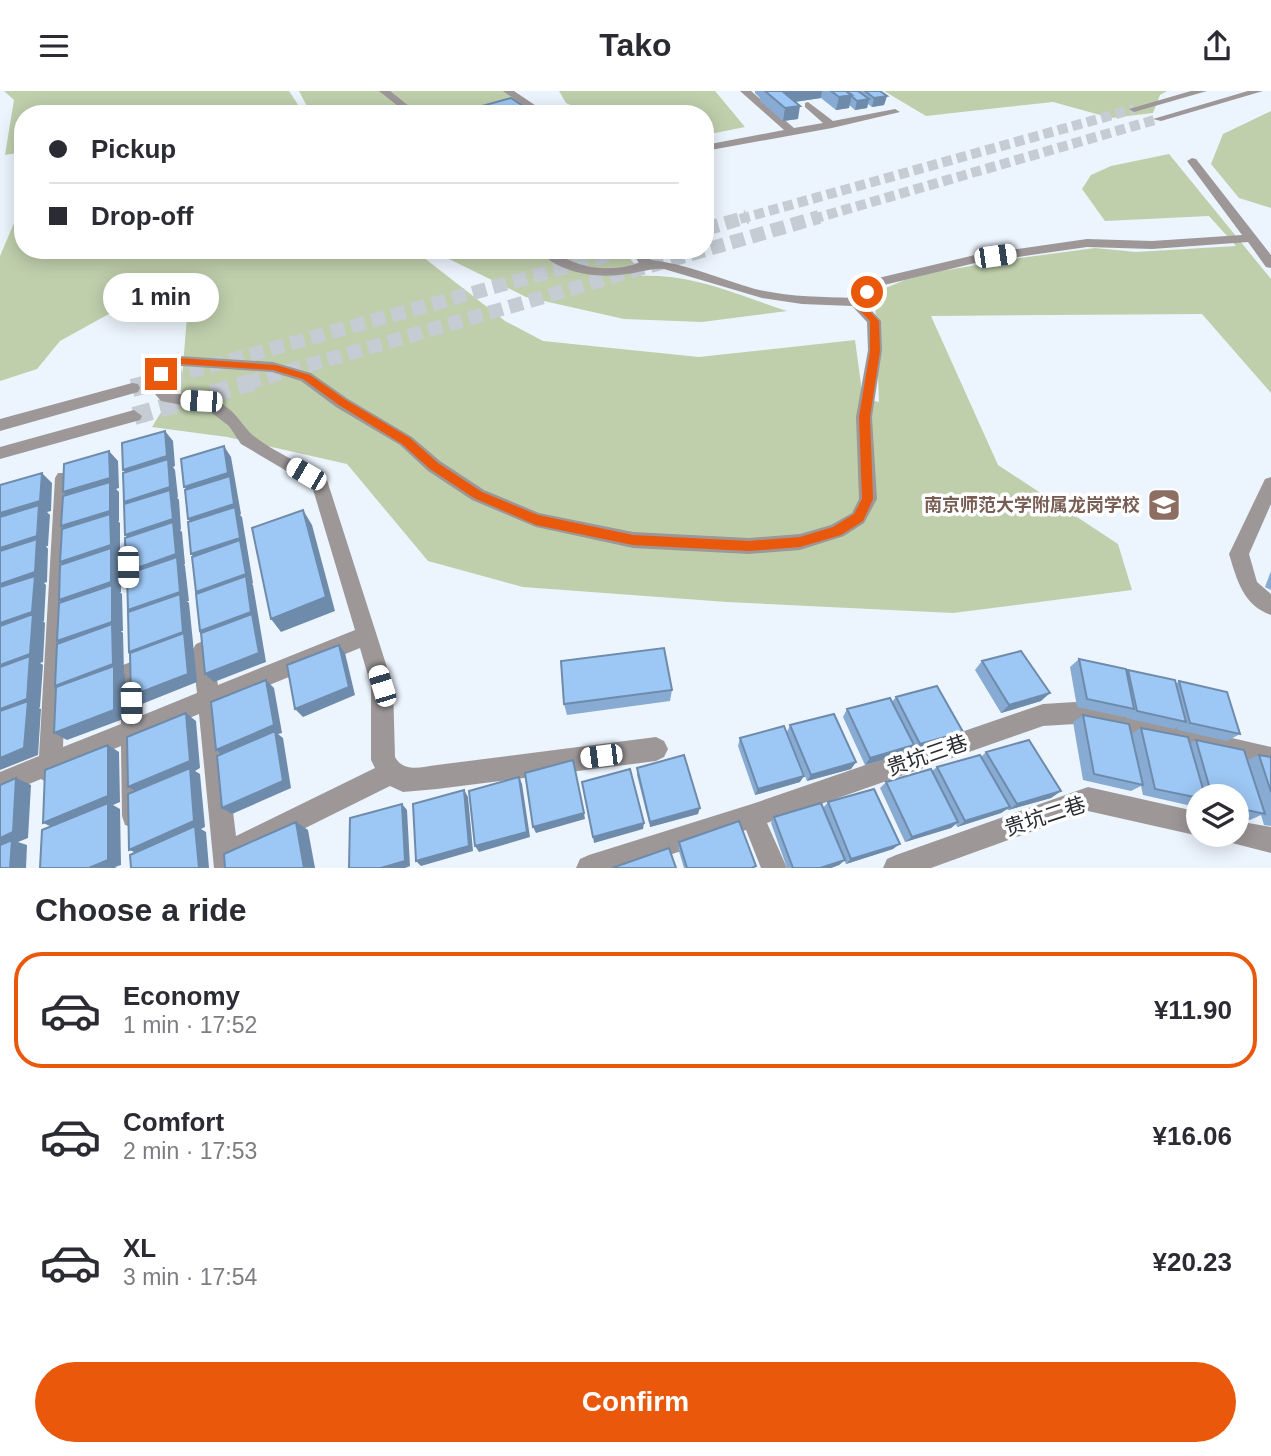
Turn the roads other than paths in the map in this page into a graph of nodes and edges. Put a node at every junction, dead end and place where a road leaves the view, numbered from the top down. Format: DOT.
graph roads {
  1 [pos="384,91"];
  2 [pos="508,91"];
  3 [pos="746,91"];
  4 [pos="1202,91"];
  5 [pos="1258,91"];
  6 [pos="402,105"];
  7 [pos="529,105"];
  8 [pos="808,105"];
  9 [pos="1134,109"];
  10 [pos="895,112"];
  11 [pos="1158,119"];
  12 [pos="832,125"];
  13 [pos="792,132"];
  14 [pos="714,146"];
  15 [pos="1192,161"];
  16 [pos="1250,238"];
  17 [pos="558,259"];
  18 [pos="645,259"];
  19 [pos="654,259"];
  20 [pos="1271,264"];
  21 [pos="856,302"];
  22 [pos="132,389"];
  23 [pos="134,416"];
  24 [pos="0,425"];
  25 [pos="0,453"];
  26 [pos="64,478"];
  27 [pos="1271,484"];
  28 [pos="1271,606"];
  29 [pos="201,631"];
  30 [pos="367,635"];
  31 [pos="130,649"];
  32 [pos="208,699"];
  33 [pos="132,730"];
  34 [pos="656,749"];
  35 [pos="1271,759"];
  36 [pos="51,763"];
  37 [pos="391,773"];
  38 [pos="0,784"];
  39 [pos="49,789"];
  40 [pos="752,816"];
  41 [pos="1186,821"];
  42 [pos="1249,835"];
  43 [pos="1271,840"];
  44 [pos="134,841"];
  45 [pos="227,861"];
  46 [pos="589,868"];
  47 [pos="774,868"];
  48 [pos="895,868"];
  1 -- 6 [label="street"];
  2 -- 7 [label="street"];
  3 -- 13 [label="street"];
  4 -- 9 [label="street"];
  5 -- 11 [label="street"];
  8 -- 12 [label="street"];
  10 -- 12 [label="street"];
  12 -- 13 [label="street"];
  13 -- 14 [label="street"];
  15 -- 16 [label="street"];
  16 -- 20 [label="street"];
  16 -- 21 [label="street"];
  17 -- 18 [label="street"];
  19 -- 21 [label="street"];
  21 -- 30 [label="street"];
  22 -- 24 [label="street"];
  23 -- 25 [label="street"];
  26 -- 36 [label="street"];
  27 -- 28 [label="street"];
  29 -- 32 [label="street"];
  30 -- 32 [label="street"];
  30 -- 37 [label="street"];
  31 -- 33 [label="street"];
  32 -- 33 [label="street"];
  32 -- 45 [label="street"];
  33 -- 36 [label="street"];
  33 -- 44 [label="street"];
  34 -- 37 [label="street"];
  35 -- 40 [label="street, 贵坑三巷"];
  36 -- 38 [label="street"];
  36 -- 39 [label="street"];
  37 -- 45 [label="street"];
  40 -- 46 [label="street, 贵坑三巷"];
  40 -- 47 [label="street"];
  41 -- 48 [label="street, 贵坑二巷"];
  42 -- 43 [label="street"];
}
